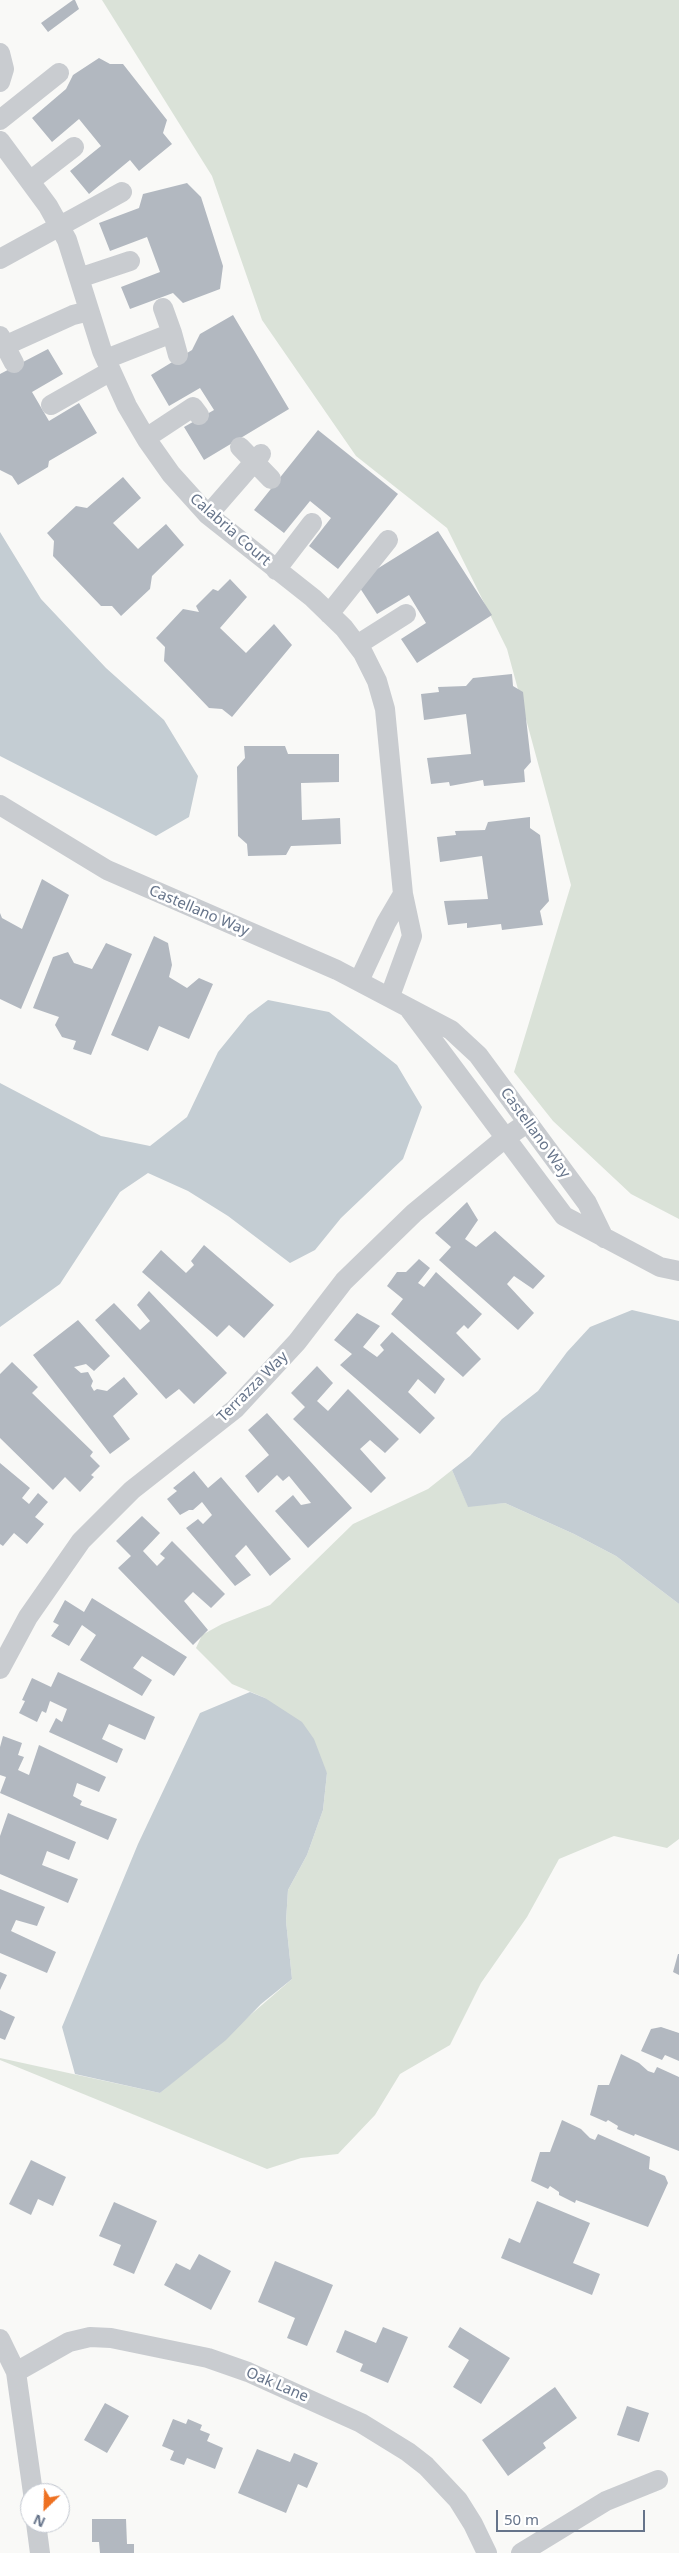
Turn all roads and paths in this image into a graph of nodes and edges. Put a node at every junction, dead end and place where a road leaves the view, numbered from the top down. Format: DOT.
graph roads {
  1 [pos="0,53"];
  2 [pos="59,74"];
  3 [pos="0,82"];
  4 [pos="0,120"];
  5 [pos="0,142"];
  6 [pos="73,146"];
  7 [pos="6,166"];
  8 [pos="30,181"];
  9 [pos="122,193"];
  10 [pos="60,227"];
  11 [pos="0,260"];
  12 [pos="130,262"];
  13 [pos="78,278"];
  14 [pos="163,308"];
  15 [pos="89,311"];
  16 [pos="172,333"];
  17 [pos="5,348"];
  18 [pos="178,356"];
  19 [pos="109,365"];
  20 [pos="58,399"];
  21 [pos="193,407"];
  22 [pos="146,438"];
  23 [pos="240,447"];
  24 [pos="258,458"];
  25 [pos="271,479"];
  26 [pos="208,515"];
  27 [pos="309,525"];
  28 [pos="388,540"];
  29 [pos="276,570"];
  30 [pos="330,614"];
  31 [pos="402,618"];
  32 [pos="357,645"];
  33 [pos="0,805"];
  34 [pos="403,894"];
  35 [pos="359,981"];
  36 [pos="398,1000"];
  37 [pos="527,1122"];
  38 [pos="505,1138"];
  39 [pos="604,1238"];
  40 [pos="679,1271"];
  41 [pos="0,1669"];
  42 [pos="0,2339"];
  43 [pos="16,2372"];
  44 [pos="658,2480"];
  45 [pos="32,2483"];
  46 [pos="37,2533"];
  47 [pos="40,2553"];
  48 [pos="487,2553"];
  49 [pos="521,2553"];
  1 -- 3 [label="street"];
  2 -- 4 [label="street"];
  5 -- 7 [label="street, Calabria Court"];
  6 -- 8 [label="street"];
  7 -- 8 [label="street, Calabria Court"];
  8 -- 10 [label="street, Calabria Court"];
  9 -- 10 [label="street"];
  10 -- 11 [label="street"];
  10 -- 13 [label="street, Calabria Court"];
  12 -- 13 [label="street"];
  13 -- 15 [label="street, Calabria Court"];
  14 -- 16 [label="street"];
  15 -- 17 [label="street"];
  15 -- 19 [label="street, Calabria Court"];
  16 -- 18 [label="street"];
  16 -- 19 [label="street"];
  19 -- 20 [label="street"];
  19 -- 22 [label="street, Calabria Court"];
  21 -- 22 [label="street"];
  22 -- 26 [label="street, Calabria Court"];
  23 -- 24 [label="street"];
  24 -- 25 [label="street"];
  24 -- 26 [label="street"];
  26 -- 29 [label="street, Calabria Court"];
  27 -- 29 [label="street"];
  28 -- 30 [label="street"];
  29 -- 30 [label="street, Calabria Court"];
  30 -- 32 [label="street, Calabria Court"];
  31 -- 32 [label="street"];
  32 -- 34 [label="street, Calabria Court"];
  33 -- 35 [label="street, Castellano Way"];
  34 -- 35 [label="street"];
  34 -- 36 [label="street, Calabria Court"];
  35 -- 36 [label="street, Castellano Way"];
  36 -- 37 [label="street, Castellano Way"];
  36 -- 38 [label="street, Castellano Way"];
  37 -- 38 [label="street, Terrazza Way"];
  37 -- 39 [label="street, Castellano Way"];
  38 -- 39 [label="street, Castellano Way"];
  38 -- 41 [label="street, Terrazza Way"];
  39 -- 40 [label="street, Castellano Way"];
  42 -- 43 [label="street"];
  43 -- 45 [label="street"];
  43 -- 48 [label="street, Oak Lane"];
  44 -- 49 [label="street"];
  46 -- 47 [label="street"];
}
